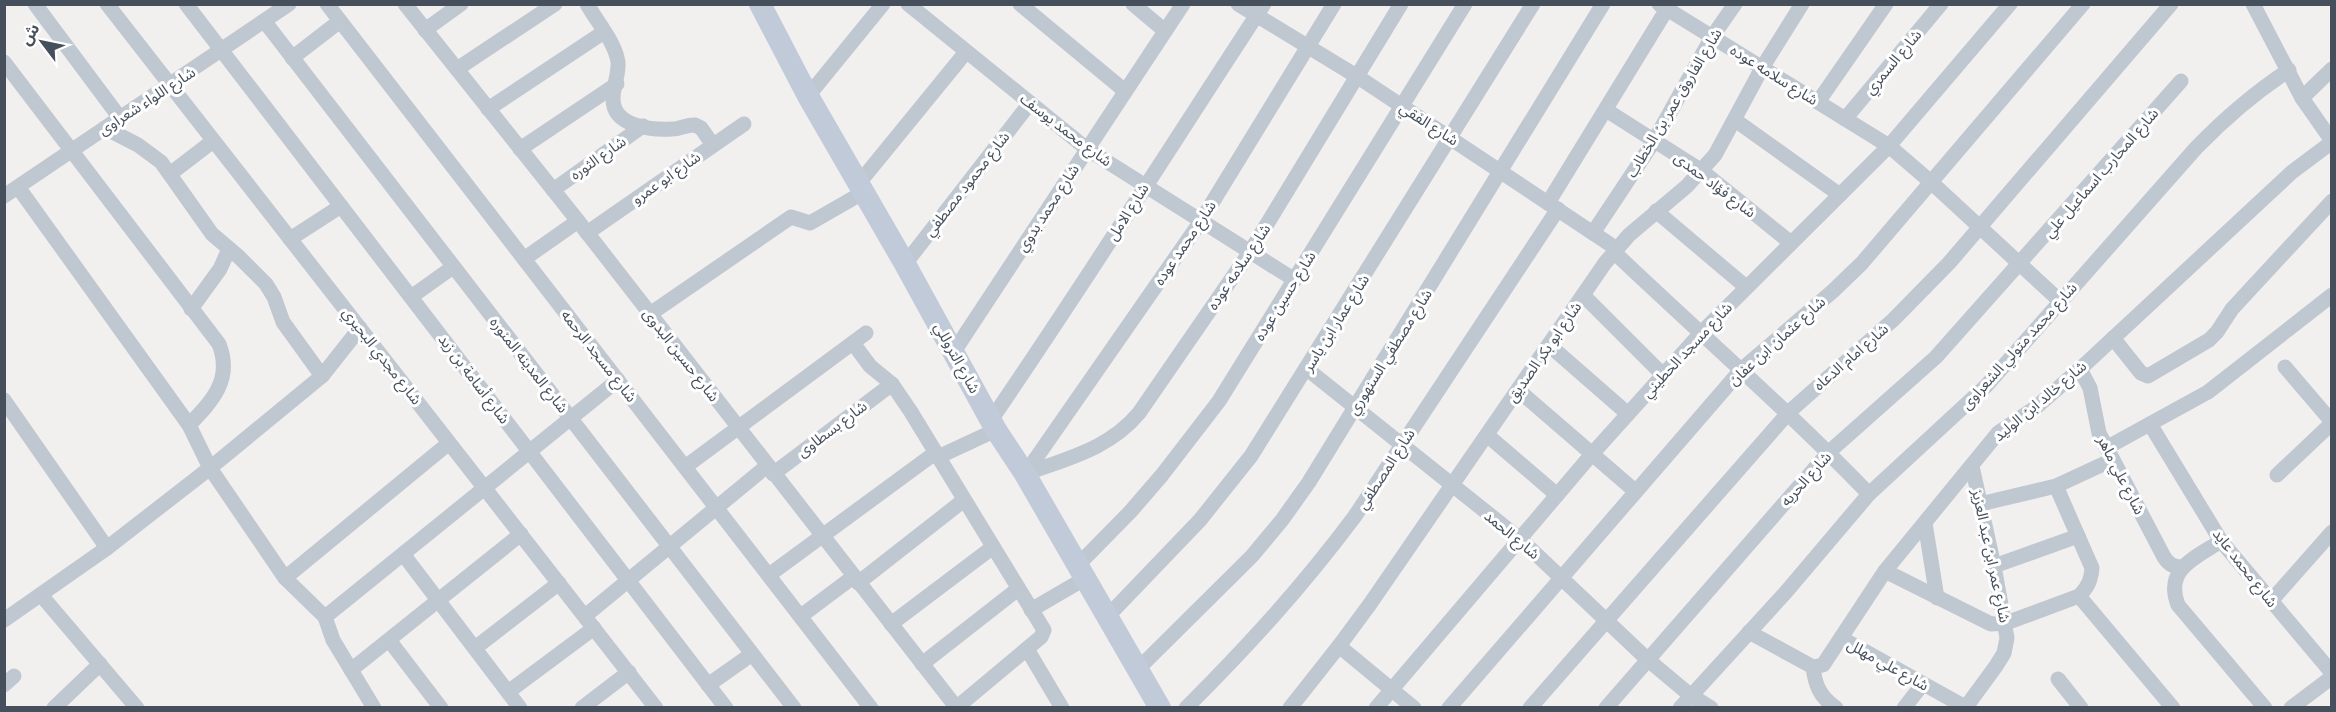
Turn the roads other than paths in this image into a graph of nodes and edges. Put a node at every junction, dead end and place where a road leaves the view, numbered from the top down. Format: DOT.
graph roads {
  1 [pos="35,4"];
  2 [pos="107,4"];
  3 [pos="186,4"];
  4 [pos="289,4"];
  5 [pos="327,4"];
  6 [pos="405,4"];
  7 [pos="461,4"];
  8 [pos="555,4"];
  9 [pos="587,4"];
  10 [pos="760,4"];
  11 [pos="883,4"];
  12 [pos="908,4"];
  13 [pos="1020,4"];
  14 [pos="1133,4"];
  15 [pos="1183,4"];
  16 [pos="1238,4"];
  17 [pos="1334,4"];
  18 [pos="1401,4"];
  19 [pos="1465,4"];
  20 [pos="1533,4"];
  21 [pos="1603,4"];
  22 [pos="1735,4"];
  23 [pos="1802,4"];
  24 [pos="1886,4"];
  25 [pos="1941,4"];
  26 [pos="2010,4"];
  27 [pos="2083,4"];
  28 [pos="2171,4"];
  29 [pos="2253,4"];
  30 [pos="1666,6"];
  31 [pos="1261,10"];
  32 [pos="340,21"];
  33 [pos="265,22"];
  34 [pos="425,30"];
  35 [pos="1165,31"];
  36 [pos="604,32"];
  37 [pos="1712,37"];
  38 [pos="1308,48"];
  39 [pos="222,50"];
  40 [pos="966,52"];
  41 [pos="292,58"];
  42 [pos="4,62"];
  43 [pos="1762,68"];
  44 [pos="457,69"];
  45 [pos="2289,70"];
  46 [pos="2329,76"];
  47 [pos="1358,77"];
  48 [pos="2181,81"];
  49 [pos="617,84"];
  50 [pos="170,85"];
  51 [pos="1125,91"];
  52 [pos="808,96"];
  53 [pos="2302,98"];
  54 [pos="1818,102"];
  55 [pos="1030,104"];
  56 [pos="1402,106"];
  57 [pos="488,109"];
  58 [pos="1606,110"];
  59 [pos="120,118"];
  60 [pos="1845,119"];
  61 [pos="1735,120"];
  62 [pos="744,123"];
  63 [pos="643,126"];
  64 [pos="105,128"];
  65 [pos="1450,138"];
  66 [pos="213,141"];
  67 [pos="1654,141"];
  68 [pos="2331,142"];
  69 [pos="713,145"];
  70 [pos="1889,146"];
  71 [pos="520,149"];
  72 [pos="1087,149"];
  73 [pos="70,151"];
  74 [pos="1702,171"];
  75 [pos="1501,172"];
  76 [pos="170,174"];
  77 [pos="1932,183"];
  78 [pos="1145,186"];
  79 [pos="18,187"];
  80 [pos="861,187"];
  81 [pos="553,190"];
  82 [pos="1839,195"];
  83 [pos="4,196"];
  84 [pos="2331,201"];
  85 [pos="341,206"];
  86 [pos="1553,206"];
  87 [pos="1656,212"];
  88 [pos="1202,221"];
  89 [pos="582,227"];
  90 [pos="1980,227"];
  91 [pos="1593,233"];
  92 [pos="290,239"];
  93 [pos="1791,243"];
  94 [pos="230,249"];
  95 [pos="1615,250"];
  96 [pos="1250,252"];
  97 [pos="524,259"];
  98 [pos="905,264"];
  99 [pos="2020,264"];
  100 [pos="453,267"];
  101 [pos="1295,280"];
  102 [pos="1746,286"];
  103 [pos="1583,295"];
  104 [pos="2331,295"];
  105 [pos="411,297"];
  106 [pos="2060,301"];
  107 [pos="191,309"];
  108 [pos="650,314"];
  109 [pos="360,328"];
  110 [pos="866,333"];
  111 [pos="1700,334"];
  112 [pos="2113,338"];
  113 [pos="853,343"];
  114 [pos="1549,345"];
  115 [pos="953,353"];
  116 [pos="2285,367"];
  117 [pos="1307,369"];
  118 [pos="2080,369"];
  119 [pos="1741,370"];
  120 [pos="1663,375"];
  121 [pos="322,376"];
  122 [pos="618,380"];
  123 [pos="892,384"];
  124 [pos="1518,390"];
  125 [pos="1355,408"];
  126 [pos="7,411"];
  127 [pos="1789,412"];
  128 [pos="1628,414"];
  129 [pos="571,419"];
  130 [pos="2331,423"];
  131 [pos="2150,424"];
  132 [pos="189,425"];
  133 [pos="993,425"];
  134 [pos="738,428"];
  135 [pos="1487,435"];
  136 [pos="449,442"];
  137 [pos="1402,445"];
  138 [pos="530,452"];
  139 [pos="1829,452"];
  140 [pos="1592,454"];
  141 [pos="2109,454"];
  142 [pos="937,455"];
  143 [pos="1972,466"];
  144 [pos="685,467"];
  145 [pos="210,468"];
  146 [pos="770,470"];
  147 [pos="1025,474"];
  148 [pos="2277,476"];
  149 [pos="1451,486"];
  150 [pos="2056,486"];
  151 [pos="485,488"];
  152 [pos="1635,491"];
  153 [pos="1869,494"];
  154 [pos="1557,495"];
  155 [pos="964,500"];
  156 [pos="1980,504"];
  157 [pos="716,508"];
  158 [pos="1925,523"];
  159 [pos="2331,532"];
  160 [pos="521,534"];
  161 [pos="822,536"];
  162 [pos="2078,536"];
  163 [pos="1520,539"];
  164 [pos="2221,541"];
  165 [pos="669,546"];
  166 [pos="993,547"];
  167 [pos="107,548"];
  168 [pos="403,554"];
  169 [pos="1994,566"];
  170 [pos="2182,567"];
  171 [pos="1885,571"];
  172 [pos="1081,572"];
  173 [pos="769,575"];
  174 [pos="285,578"];
  175 [pos="1561,578"];
  176 [pos="628,580"];
  177 [pos="856,580"];
  178 [pos="559,583"];
  179 [pos="1018,589"];
  180 [pos="41,595"];
  181 [pos="2079,596"];
  182 [pos="1937,598"];
  183 [pos="438,600"];
  184 [pos="2271,601"];
  185 [pos="1031,610"];
  186 [pos="801,616"];
  187 [pos="325,617"];
  188 [pos="1107,617"];
  189 [pos="4,620"];
  190 [pos="1606,621"];
  191 [pos="589,622"];
  192 [pos="2006,623"];
  193 [pos="891,624"];
  194 [pos="1749,632"];
  195 [pos="1840,639"];
  196 [pos="389,640"];
  197 [pos="1339,646"];
  198 [pos="475,648"];
  199 [pos="1027,649"];
  200 [pos="752,654"];
  201 [pos="1647,659"];
  202 [pos="100,664"];
  203 [pos="922,664"];
  204 [pos="1813,667"];
  205 [pos="2329,667"];
  206 [pos="1137,669"];
  207 [pos="351,670"];
  208 [pos="628,672"];
  209 [pos="2058,679"];
  210 [pos="1922,684"];
  211 [pos="708,685"];
  212 [pos="1392,689"];
  213 [pos="508,692"];
  214 [pos="1690,695"];
  215 [pos="132,706"];
  216 [pos="956,707"];
  217 [pos="1966,707"];
  218 [pos="54,708"];
  219 [pos="374,708"];
  220 [pos="441,708"];
  221 [pos="520,708"];
  222 [pos="582,708"];
  223 [pos="656,708"];
  224 [pos="726,708"];
  225 [pos="794,708"];
  226 [pos="871,708"];
  227 [pos="1062,708"];
  228 [pos="1160,708"];
  229 [pos="1186,708"];
  230 [pos="1290,708"];
  231 [pos="1376,708"];
  232 [pos="1414,708"];
  233 [pos="1449,708"];
  234 [pos="1530,708"];
  235 [pos="1606,708"];
  236 [pos="1680,708"];
  237 [pos="1711,708"];
  238 [pos="1836,708"];
  239 [pos="1904,708"];
  240 [pos="2081,708"];
  241 [pos="2173,708"];
  242 [pos="2265,708"];
  243 [pos="2291,708"];
  1 -- 59 [label="street"];
  2 -- 50 [label="street, شارع مجدي البحيري"];
  3 -- 39 [label="street, شارع أسامة بن زيد"];
  4 -- 33 [label="street, شارع اللواء شعراوى"];
  5 -- 32 [label="street, شارع مسجد الرحمه"];
  6 -- 34 [label="street, شارع حسين البدوى"];
  7 -- 34 [label="street"];
  8 -- 44 [label="street"];
  9 -- 36 [label="street"];
  10 -- 52 [label="street, شارع التروللي"];
  11 -- 52 [label="street"];
  12 -- 40 [label="street, شارع محمد يوسف"];
  13 -- 51 [label="street"];
  14 -- 35 [label="street"];
  15 -- 35 [label="street, شارع محمد بدوي"];
  16 -- 31 [label="street, شارع الفقي"];
  17 -- 38 [label="street, شارع محمد عوده"];
  18 -- 47 [label="street, شارع سلامه عوده"];
  19 -- 56 [label="street, شارع حسين عوده"];
  20 -- 65 [label="street, شارع عمار ابن ياسر"];
  21 -- 75 [label="street, شارع مصطفي السنهوري"];
  22 -- 37 [label="street, شارع الفاروق عمر بن الخطاب"];
  23 -- 43 [label="street, شارع ابو بكر الصديق"];
  24 -- 54 [label="street"];
  25 -- 60 [label="street, شارع السمري"];
  26 -- 70 [label="street, شارع مسجد الحطيني"];
  27 -- 77 [label="street, شارع عثمان ابن عفان"];
  28 -- 90 [label="street, شارع امام الدعاه"];
  29 -- 45 [label="street"];
  30 -- 37 [label="street, شارع سلامه عوده"];
  30 -- 58 [label="street, شارع المصطفي"];
  31 -- 38 [label="street, شارع الفقي"];
  31 -- 78 [label="street, شارع الامل"];
  32 -- 41 [label="street"];
  32 -- 97 [label="street, شارع مسجد الرحمه"];
  33 -- 39 [label="street, شارع اللواء شعراوى"];
  33 -- 41 [label="street, شارع المدينه المنوره"];
  34 -- 44 [label="street, شارع حسين البدوى"];
  35 -- 51 [label="street, شارع محمد بدوي"];
  36 -- 49 [label="street"];
  36 -- 57 [label="street"];
  37 -- 43 [label="street, شارع سلامه عوده"];
  37 -- 67 [label="street, شارع الفاروق عمر بن الخطاب"];
  38 -- 47 [label="street, شارع الفقي"];
  38 -- 88 [label="street, شارع محمد عوده"];
  39 -- 50 [label="street, شارع اللواء شعراوى"];
  39 -- 85 [label="street, شارع أسامة بن زيد"];
  40 -- 55 [label="street, شارع محمد يوسف"];
  40 -- 80 [label="street"];
  41 -- 100 [label="street, شارع المدينه المنوره"];
  42 -- 73 [label="street"];
  43 -- 54 [label="street, شارع سلامه عوده"];
  43 -- 61 [label="street, شارع ابو بكر الصديق"];
  44 -- 57 [label="street, شارع حسين البدوى"];
  45 -- 53 [label="street"];
  45 -- 106 [label="street, شارع محمد متولي الشعراوى"];
  46 -- 53 [label="street"];
  47 -- 56 [label="street, شارع الفقي"];
  47 -- 96 [label="street, شارع سلامه عوده"];
  48 -- 99 [label="street, شارع المحارب اسماعيل علي"];
  49 -- 63 [label="street"];
  49 -- 71 [label="street"];
  50 -- 59 [label="street, شارع اللواء شعراوى"];
  50 -- 66 [label="street, شارع مجدي البحيري"];
  51 -- 72 [label="street, شارع محمد بدوي"];
  52 -- 80 [label="street, شارع التروللي"];
  53 -- 68 [label="street"];
  54 -- 60 [label="street, شارع سلامه عوده"];
  55 -- 72 [label="street, شارع محمد يوسف"];
  55 -- 98 [label="street, شارع محمود مصطفي"];
  56 -- 65 [label="street, شارع الفقي"];
  56 -- 101 [label="street, شارع حسين عوده"];
  57 -- 71 [label="street, شارع حسين البدوى"];
  58 -- 67 [label="street, شارع فؤاد حمدى"];
  58 -- 86 [label="street, شارع المصطفي"];
  59 -- 64 [label="street, شارع اللواء شعراوى"];
  60 -- 70 [label="street, شارع سلامه عوده"];
  61 -- 74 [label="street, شارع ابو بكر الصديق"];
  61 -- 82 [label="street"];
  62 -- 69 [label="street, شارع ابو عمرو"];
  63 -- 69 [label="street"];
  63 -- 81 [label="street, شارع الثوره"];
  64 -- 73 [label="street, شارع اللواء شعراوى"];
  64 -- 76 [label="street"];
  65 -- 75 [label="street, شارع الفقي"];
  65 -- 117 [label="street, شارع عمار ابن ياسر"];
  66 -- 76 [label="street"];
  66 -- 92 [label="street, شارع مجدي البحيري"];
  67 -- 74 [label="street, شارع فؤاد حمدى"];
  67 -- 91 [label="street, شارع الفاروق عمر بن الخطاب"];
  68 -- 112 [label="street, شارع خالد ابن الوليد"];
  69 -- 89 [label="street, شارع ابو عمرو"];
  70 -- 77 [label="street, شارع سلامه عوده"];
  70 -- 82 [label="street, شارع مسجد الحطيني"];
  71 -- 81 [label="street, شارع حسين البدوى"];
  72 -- 78 [label="street, شارع محمد يوسف"];
  72 -- 115 [label="street, شارع محمد بدوي"];
  73 -- 79 [label="street, شارع اللواء شعراوى"];
  73 -- 107 [label="street"];
  74 -- 87 [label="street, شارع ابو بكر الصديق"];
  74 -- 93 [label="street, شارع فؤاد حمدى"];
  75 -- 86 [label="street, شارع الفقي"];
  75 -- 125 [label="street, شارع مصطفي السنهوري"];
  76 -- 94 [label="street"];
  77 -- 90 [label="street, شارع سلامه عوده"];
  77 -- 119 [label="street, شارع عثمان ابن عفان"];
  78 -- 88 [label="street, شارع محمد يوسف"];
  78 -- 133 [label="street, شارع الامل"];
  79 -- 83 [label="street, شارع اللواء شعراوى"];
  79 -- 132 [label="street"];
  80 -- 98 [label="street, شارع التروللي"];
  80 -- 108 [label="street"];
  81 -- 89 [label="street, شارع حسين البدوى"];
  82 -- 93 [label="street, شارع مسجد الحطيني"];
  84 -- 112 [label="street"];
  85 -- 92 [label="street"];
  85 -- 105 [label="street, شارع أسامة بن زيد"];
  86 -- 91 [label="street, شارع الفقي"];
  86 -- 137 [label="street, شارع المصطفي"];
  87 -- 95 [label="street, شارع ابو بكر الصديق"];
  87 -- 102 [label="street"];
  88 -- 96 [label="street, شارع محمد يوسف"];
  88 -- 147 [label="street, شارع محمد عوده"];
  89 -- 97 [label="street, شارع ابو عمرو"];
  89 -- 108 [label="street, شارع حسين البدوى"];
  90 -- 99 [label="street, شارع سلامه عوده"];
  90 -- 127 [label="street, شارع امام الدعاه"];
  91 -- 95 [label="street, شارع الفقي"];
  92 -- 109 [label="street, شارع مجدي البحيري"];
  93 -- 102 [label="street, شارع مسجد الحطيني"];
  94 -- 107 [label="street"];
  94 -- 121 [label="street"];
  95 -- 103 [label="street, شارع ابو بكر الصديق"];
  95 -- 111 [label="street, شارع الفقي"];
  96 -- 101 [label="street, شارع محمد يوسف"];
  96 -- 147 [label="street, شارع سلامه عوده"];
  97 -- 122 [label="street, شارع مسجد الرحمه"];
  98 -- 115 [label="street, شارع التروللي"];
  99 -- 106 [label="street, شارع سلامه عوده"];
  99 -- 139 [label="street, شارع الحريه"];
  100 -- 105 [label="street"];
  100 -- 129 [label="street, شارع المدينه المنوره"];
  101 -- 172 [label="street, شارع حسين عوده"];
  102 -- 111 [label="street, شارع مسجد الحطيني"];
  103 -- 114 [label="street, شارع ابو بكر الصديق"];
  103 -- 120 [label="street"];
  104 -- 131 [label="street"];
  105 -- 138 [label="street, شارع أسامة بن زيد"];
  106 -- 153 [label="street, شارع محمد متولي الشعراوى"];
  107 -- 132 [label="street"];
  108 -- 134 [label="street, شارع حسين البدوى"];
  109 -- 121 [label="street"];
  109 -- 136 [label="street, شارع مجدي البحيري"];
  110 -- 113 [label="street"];
  111 -- 119 [label="street, شارع الفقي"];
  111 -- 120 [label="street, شارع مسجد الحطيني"];
  112 -- 118 [label="street, شارع خالد ابن الوليد"];
  113 -- 123 [label="street"];
  113 -- 134 [label="street"];
  114 -- 124 [label="street, شارع ابو بكر الصديق"];
  114 -- 128 [label="street"];
  115 -- 133 [label="street, شارع التروللي"];
  116 -- 130 [label="street"];
  117 -- 125 [label="street, شارع الحمد"];
  117 -- 188 [label="street, شارع عمار ابن ياسر"];
  118 -- 141 [label="street, شارع علي ماهر"];
  118 -- 143 [label="street, شارع خالد ابن الوليد"];
  119 -- 127 [label="street, شارع الفقي"];
  119 -- 152 [label="street, شارع عثمان ابن عفان"];
  120 -- 128 [label="street, شارع مسجد الحطيني"];
  121 -- 145 [label="street"];
  122 -- 129 [label="street"];
  122 -- 144 [label="street, شارع مسجد الرحمه"];
  123 -- 142 [label="street"];
  123 -- 146 [label="street, شارع بسطاوى"];
  124 -- 135 [label="street, شارع ابو بكر الصديق"];
  124 -- 140 [label="street"];
  125 -- 137 [label="street, شارع الحمد"];
  125 -- 206 [label="street, شارع مصطفي السنهوري"];
  126 -- 167 [label="street"];
  127 -- 139 [label="street, شارع الفقي"];
  127 -- 190 [label="street, شارع امام الدعاه"];
  128 -- 140 [label="street, شارع مسجد الحطيني"];
  129 -- 138 [label="street"];
  129 -- 165 [label="street, شارع المدينه المنوره"];
  130 -- 148 [label="street"];
  131 -- 141 [label="street"];
  131 -- 164 [label="street, شارع محمد عايد"];
  132 -- 145 [label="street"];
  133 -- 142 [label="street"];
  133 -- 147 [label="street, شارع التروللي"];
  134 -- 144 [label="street"];
  134 -- 146 [label="street, شارع حسين البدوى"];
  135 -- 149 [label="street, شارع ابو بكر الصديق"];
  135 -- 154 [label="street"];
  136 -- 151 [label="street, شارع مجدي البحيري"];
  136 -- 174 [label="street"];
  137 -- 149 [label="street, شارع الحمد"];
  137 -- 229 [label="street, شارع المصطفي"];
  138 -- 151 [label="street"];
  138 -- 176 [label="street, شارع أسامة بن زيد"];
  139 -- 153 [label="street, شارع الفقي"];
  139 -- 201 [label="street, شارع الحريه"];
  140 -- 152 [label="street"];
  140 -- 154 [label="street, شارع مسجد الحطيني"];
  141 -- 150 [label="street"];
  141 -- 170 [label="street, شارع علي ماهر"];
  142 -- 155 [label="street"];
  142 -- 161 [label="street"];
  143 -- 156 [label="street, شارع عمر ابن عبد العزيز"];
  143 -- 158 [label="street, شارع خالد ابن الوليد"];
  144 -- 157 [label="street, شارع مسجد الرحمه"];
  145 -- 167 [label="street"];
  145 -- 174 [label="street"];
  146 -- 157 [label="street, شارع بسطاوى"];
  146 -- 161 [label="street, شارع حسين البدوى"];
  147 -- 172 [label="street, شارع التروللي"];
  149 -- 163 [label="street, شارع الحمد"];
  149 -- 197 [label="street, شارع ابو بكر الصديق"];
  150 -- 156 [label="street"];
  150 -- 162 [label="street"];
  151 -- 160 [label="street, شارع مجدي البحيري"];
  151 -- 168 [label="street"];
  152 -- 175 [label="street, شارع عثمان ابن عفان"];
  153 -- 194 [label="street, شارع محمد متولي الشعراوى"];
  154 -- 163 [label="street, شارع مسجد الحطيني"];
  155 -- 166 [label="street"];
  155 -- 177 [label="street"];
  156 -- 169 [label="street, شارع عمر ابن عبد العزيز"];
  157 -- 165 [label="street, شارع بسطاوى"];
  157 -- 173 [label="street, شارع مسجد الرحمه"];
  158 -- 171 [label="street, شارع خالد ابن الوليد"];
  158 -- 182 [label="street"];
  159 -- 184 [label="street"];
  160 -- 178 [label="street, شارع مجدي البحيري"];
  160 -- 183 [label="street"];
  161 -- 173 [label="street"];
  161 -- 177 [label="street, شارع حسين البدوى"];
  162 -- 169 [label="street"];
  162 -- 181 [label="street"];
  163 -- 175 [label="street, شارع الحمد"];
  163 -- 212 [label="street, شارع مسجد الحطيني"];
  164 -- 170 [label="street"];
  164 -- 184 [label="street, شارع محمد عايد"];
  165 -- 176 [label="street, شارع بسطاوى"];
  165 -- 200 [label="street, شارع المدينه المنوره"];
  166 -- 179 [label="street"];
  166 -- 193 [label="street"];
  167 -- 180 [label="street"];
  168 -- 183 [label="street"];
  168 -- 187 [label="street"];
  169 -- 192 [label="street, شارع عمر ابن عبد العزيز"];
  170 -- 242 [label="street"];
  171 -- 182 [label="street"];
  171 -- 195 [label="street, شارع خالد ابن الوليد"];
  172 -- 185 [label="street, شارع حسين عوده"];
  172 -- 188 [label="street, شارع التروللي"];
  173 -- 186 [label="street, شارع مسجد الرحمه"];
  174 -- 187 [label="street"];
  175 -- 190 [label="street, شارع الحمد"];
  175 -- 233 [label="street, شارع عثمان ابن عفان"];
  176 -- 191 [label="street, شارع بسطاوى"];
  176 -- 211 [label="street, شارع أسامة بن زيد"];
  177 -- 186 [label="street"];
  177 -- 193 [label="street, شارع حسين البدوى"];
  178 -- 191 [label="street, شارع مجدي البحيري"];
  178 -- 198 [label="street"];
  179 -- 185 [label="street"];
  179 -- 203 [label="street"];
  180 -- 189 [label="street"];
  180 -- 202 [label="street"];
  181 -- 192 [label="street"];
  181 -- 241 [label="street"];
  182 -- 192 [label="street"];
  183 -- 196 [label="street"];
  183 -- 198 [label="street"];
  184 -- 205 [label="street, شارع محمد عايد"];
  185 -- 199 [label="street"];
  186 -- 226 [label="street, شارع مسجد الرحمه"];
  187 -- 207 [label="street"];
  188 -- 206 [label="street, شارع التروللي"];
  190 -- 201 [label="street, شارع الحمد"];
  190 -- 234 [label="street, شارع امام الدعاه"];
  191 -- 208 [label="street, شارع مجدي البحيري"];
  191 -- 213 [label="street, شارع بسطاوى"];
  192 -- 217 [label="street, شارع عمر ابن عبد العزيز"];
  193 -- 203 [label="street, شارع حسين البدوى"];
  194 -- 204 [label="street"];
  194 -- 214 [label="street, شارع محمد متولي الشعراوى"];
  195 -- 204 [label="street, شارع خالد ابن الوليد"];
  195 -- 210 [label="street, شارع علي مهلل"];
  196 -- 207 [label="street"];
  196 -- 220 [label="street"];
  197 -- 212 [label="street"];
  197 -- 230 [label="street, شارع ابو بكر الصديق"];
  198 -- 213 [label="street"];
  199 -- 216 [label="street"];
  199 -- 227 [label="street"];
  200 -- 211 [label="street"];
  200 -- 225 [label="street, شارع المدينه المنوره"];
  201 -- 214 [label="street, شارع الحمد"];
  201 -- 235 [label="street, شارع الحريه"];
  202 -- 215 [label="street"];
  202 -- 218 [label="street"];
  203 -- 216 [label="street, شارع حسين البدوى"];
  204 -- 238 [label="street"];
  205 -- 243 [label="street"];
  206 -- 228 [label="street, شارع التروللي"];
  207 -- 219 [label="street"];
  208 -- 222 [label="street"];
  208 -- 223 [label="street, شارع مجدي البحيري"];
  209 -- 240 [label="street"];
  210 -- 217 [label="street, شارع علي مهلل"];
  210 -- 239 [label="street"];
  211 -- 224 [label="street, شارع أسامة بن زيد"];
  212 -- 231 [label="street, شارع مسجد الحطيني"];
  212 -- 232 [label="street"];
  213 -- 221 [label="street"];
  214 -- 236 [label="street, شارع محمد متولي الشعراوى"];
  214 -- 237 [label="street, شارع الحمد"];
}
